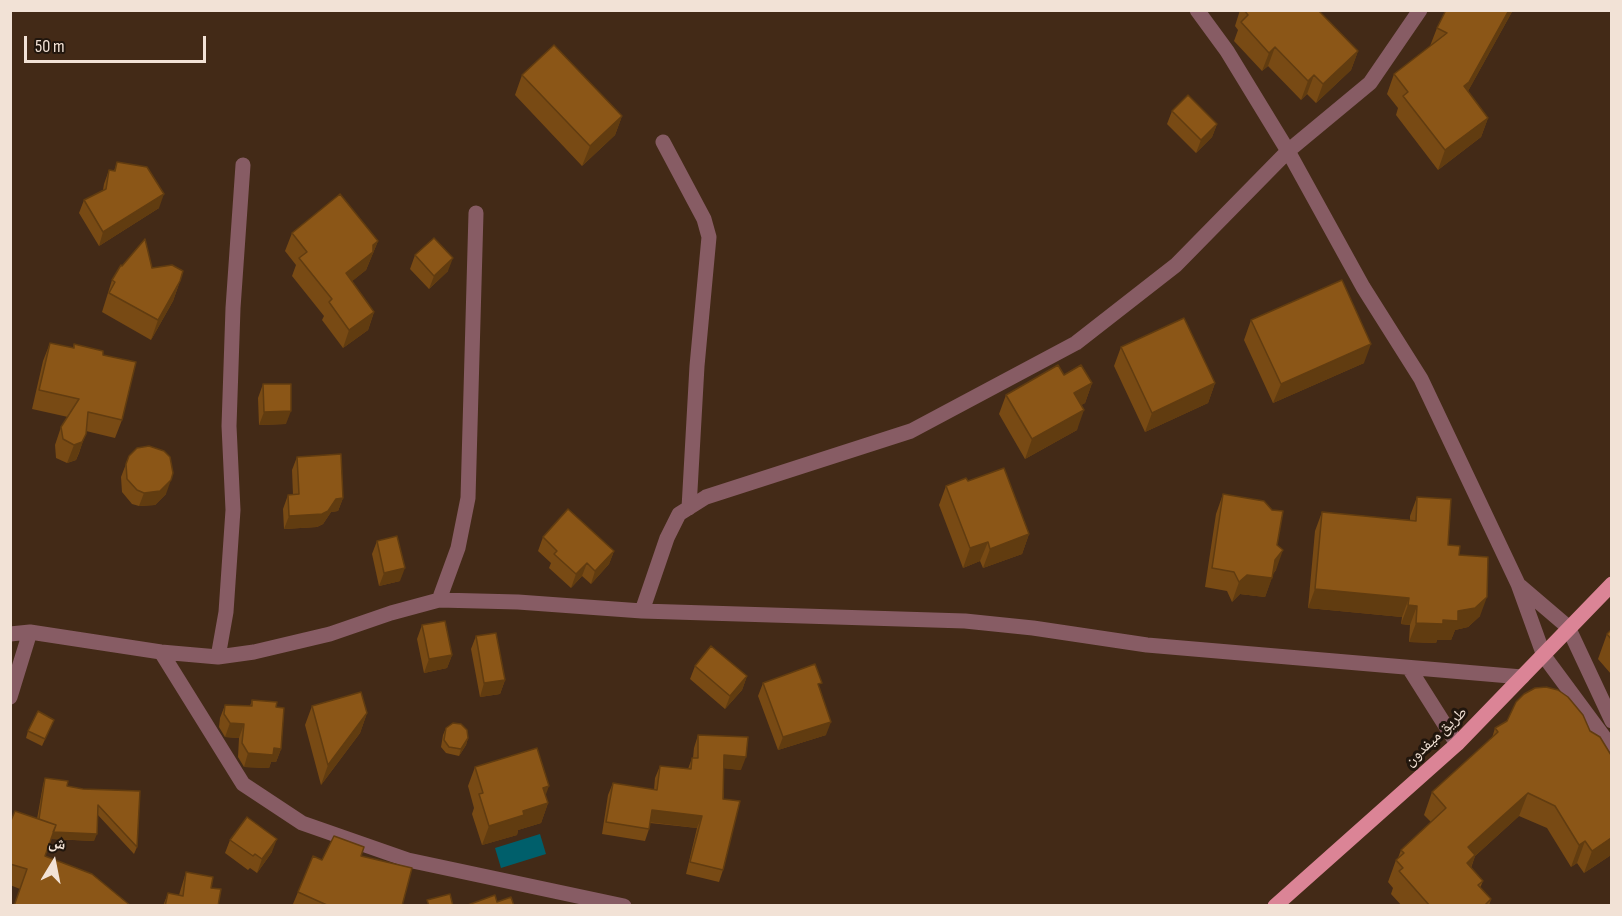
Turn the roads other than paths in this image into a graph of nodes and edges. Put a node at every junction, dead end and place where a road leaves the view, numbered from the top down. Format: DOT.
graph roads {
  1 [pos="1197,10"];
  2 [pos="1420,10"];
  3 [pos="663,142"];
  4 [pos="1288,151"];
  5 [pos="243,165"];
  6 [pos="476,213"];
  7 [pos="689,508"];
  8 [pos="1518,584"];
  9 [pos="1611,584"];
  10 [pos="439,600"];
  11 [pos="642,611"];
  12 [pos="1568,627"];
  13 [pos="30,632"];
  14 [pos="10,634"];
  15 [pos="161,652"];
  16 [pos="1544,656"];
  17 [pos="218,657"];
  18 [pos="1409,668"];
  19 [pos="1522,677"];
  20 [pos="10,697"];
  21 [pos="1611,721"];
  22 [pos="1457,744"];
  23 [pos="1611,748"];
  24 [pos="624,906"];
  25 [pos="1275,906"];
  1 -- 4 [label="street"];
  2 -- 4 [label="street"];
  3 -- 7 [label="street"];
  4 -- 7 [label="street"];
  4 -- 8 [label="street"];
  5 -- 17 [label="street"];
  6 -- 10 [label="street"];
  7 -- 11 [label="street"];
  8 -- 12 [label="street"];
  8 -- 16 [label="street"];
  9 -- 12 [label="main road, طريق ميفدون"];
  10 -- 11 [label="street"];
  10 -- 17 [label="street"];
  11 -- 18 [label="street"];
  12 -- 16 [label="main road, طريق ميفدون"];
  12 -- 21 [label="street"];
  13 -- 14 [label="street"];
  13 -- 15 [label="street"];
  13 -- 20 [label="street"];
  15 -- 17 [label="street"];
  15 -- 24 [label="street"];
  16 -- 19 [label="main road, طريق ميفدون"];
  16 -- 23 [label="street"];
  18 -- 19 [label="street"];
  18 -- 22 [label="street"];
  19 -- 22 [label="main road, طريق ميفدون"];
  22 -- 25 [label="main road, طريق ميفدون"];
}
